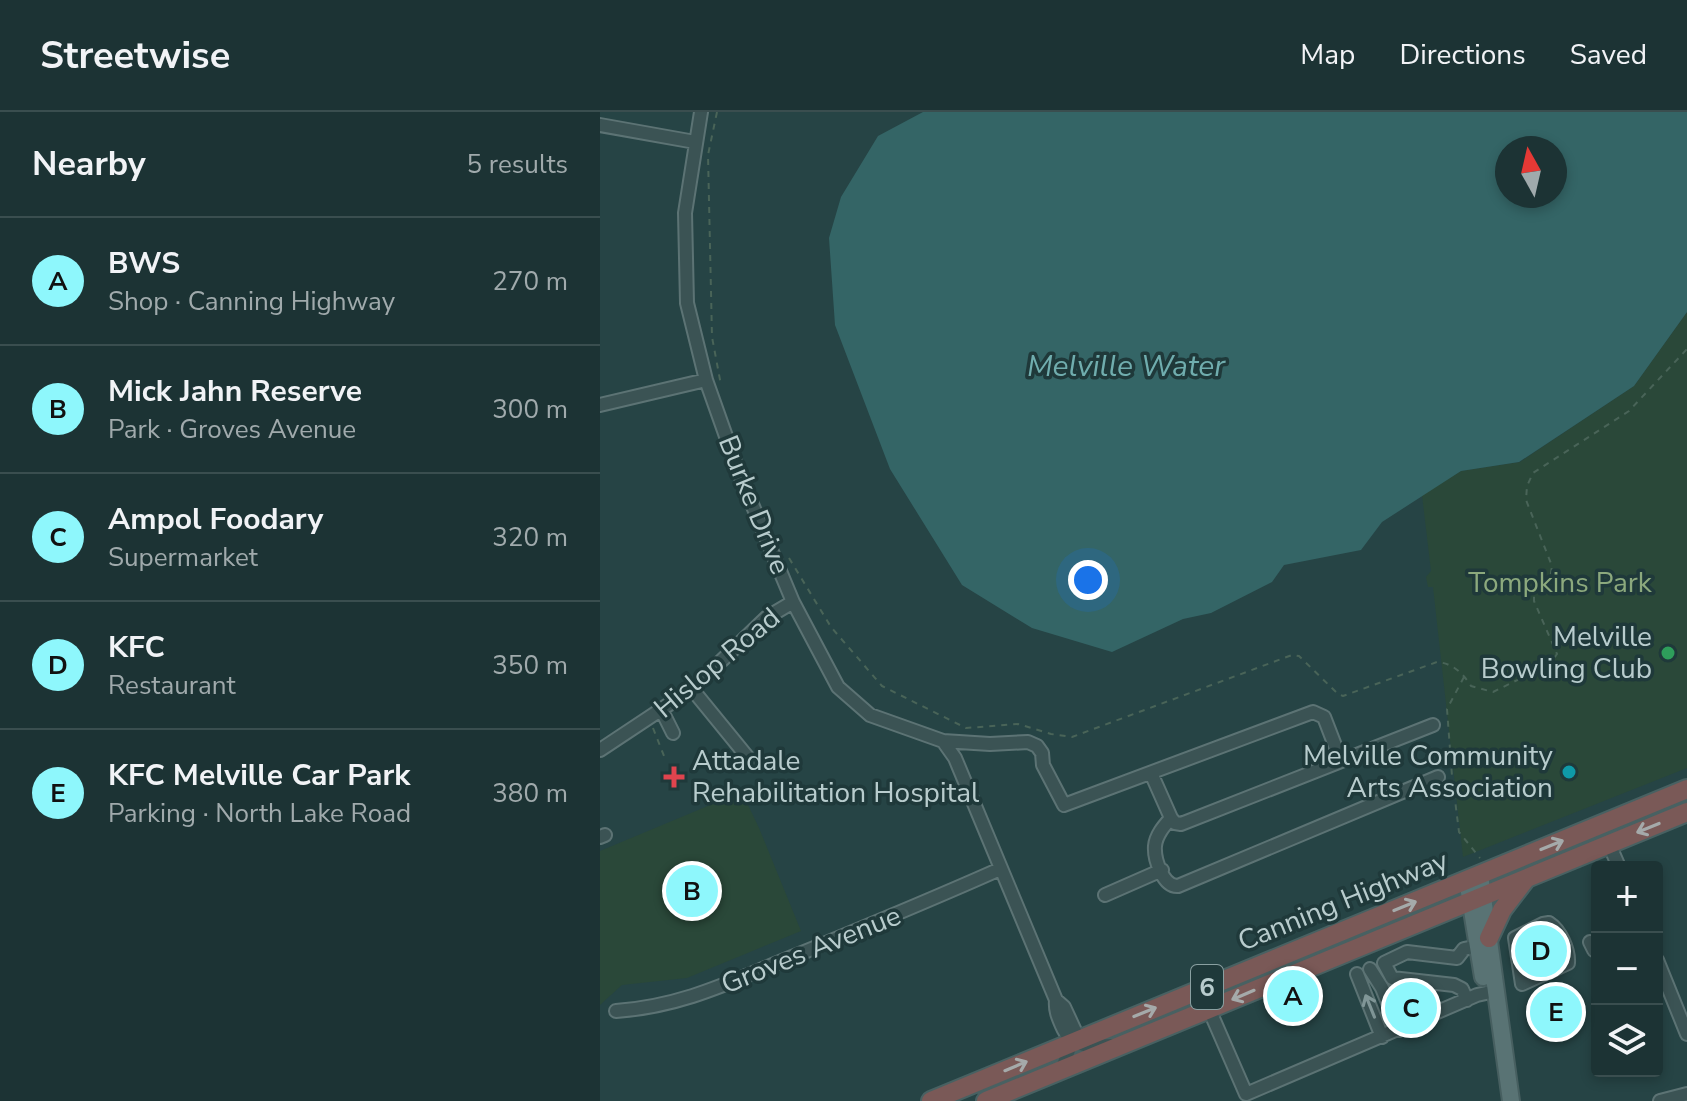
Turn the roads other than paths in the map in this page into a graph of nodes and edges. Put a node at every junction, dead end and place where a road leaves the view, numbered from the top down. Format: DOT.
graph roads {
  1 [pos="701,112"];
  2 [pos="600,125"];
  3 [pos="695,142"];
  4 [pos="706,380"];
  5 [pos="600,405"];
  6 [pos="793,602"];
  7 [pos="692,689"];
  8 [pos="662,711"];
  9 [pos="1433,725"];
  10 [pos="673,733"];
  11 [pos="943,741"];
  12 [pos="600,750"];
  13 [pos="1341,761"];
  14 [pos="754,765"];
  15 [pos="1151,773"];
  16 [pos="1438,777"];
  17 [pos="1687,789"];
  18 [pos="1687,812"];
  19 [pos="1171,818"];
  20 [pos="1609,844"];
  21 [pos="1616,861"];
  22 [pos="1000,869"];
  23 [pos="1162,870"];
  24 [pos="1476,871"];
  25 [pos="1527,878"];
  26 [pos="1105,895"];
  27 [pos="1477,899"];
  28 [pos="1400,930"];
  29 [pos="1484,942"];
  30 [pos="1348,952"];
  31 [pos="1407,952"];
  32 [pos="1384,963"];
  33 [pos="1364,972"];
  34 [pos="1663,975"];
  35 [pos="1522,984"];
  36 [pos="1486,993"];
  37 [pos="1467,1000"];
  38 [pos="1209,1009"];
  39 [pos="616,1011"];
  40 [pos="1399,1030"];
  41 [pos="1687,1034"];
  42 [pos="1382,1037"];
  43 [pos="1073,1042"];
  44 [pos="1122,1045"];
  45 [pos="1061,1070"];
  46 [pos="1687,1094"];
  47 [pos="931,1101"];
  48 [pos="986,1101"];
  49 [pos="1501,1101"];
  50 [pos="1511,1101"];
  51 [pos="1660,1101"];
  1 -- 3 [label="street, Burke Drive"];
  2 -- 3 [label="street"];
  3 -- 4 [label="street, Burke Drive"];
  4 -- 5 [label="street"];
  4 -- 6 [label="street, Burke Drive"];
  6 -- 7 [label="street, Hislop Road"];
  6 -- 11 [label="street, Burke Drive"];
  7 -- 8 [label="street, Hislop Road"];
  7 -- 14 [label="street"];
  8 -- 10 [label="street"];
  8 -- 12 [label="street, Hislop Road"];
  9 -- 13 [label="street"];
  11 -- 15 [label="street, Burke Drive"];
  11 -- 22 [label="street"];
  13 -- 15 [label="street"];
  13 -- 19 [label="street"];
  15 -- 19 [label="street"];
  16 -- 23 [label="street"];
  24 -- 17 [label="highway, Canning Highway / 6, one-way"];
  18 -- 20 [label="highway, Canning Highway / 6, one-way"];
  19 -- 23 [label="street"];
  20 -- 21 [label="street"];
  20 -- 25 [label="highway, Canning Highway / 6"];
  22 -- 39 [label="street, Groves Avenue"];
  22 -- 43 [label="street"];
  23 -- 26 [label="street"];
  24 -- 27 [label="main road"];
  43 -- 24 [label="highway, Canning Highway / 6, one-way"];
  25 -- 27 [label="highway, Canning Highway / 6"];
  25 -- 29 [label="highway"];
  27 -- 28 [label="highway, Canning Highway / 6"];
  27 -- 29 [label="main road"];
  28 -- 30 [label="highway, Canning Highway / 6"];
  28 -- 31 [label="street"];
  29 -- 31 [label="street"];
  29 -- 36 [label="main road"];
  29 -- 50 [label="main road"];
  30 -- 33 [label="street"];
  30 -- 38 [label="highway, Canning Highway / 6, one-way"];
  31 -- 32 [label="street"];
  32 -- 33 [label="street"];
  32 -- 37 [label="street"];
  33 -- 40 [label="street"];
  42 -- 33 [label="street, one-way"];
  34 -- 41 [label="street"];
  35 -- 35 [label="street"];
  36 -- 37 [label="street"];
  36 -- 49 [label="main road"];
  37 -- 40 [label="street"];
  38 -- 42 [label="street"];
  38 -- 44 [label="highway, Canning Highway / 6"];
  40 -- 42 [label="street"];
  43 -- 44 [label="street"];
  43 -- 45 [label="street"];
  47 -- 43 [label="highway, Canning Highway / 6, one-way"];
  44 -- 45 [label="highway, Canning Highway / 6"];
  45 -- 48 [label="highway, Canning Highway / 6"];
  46 -- 51 [label="street"];
}
